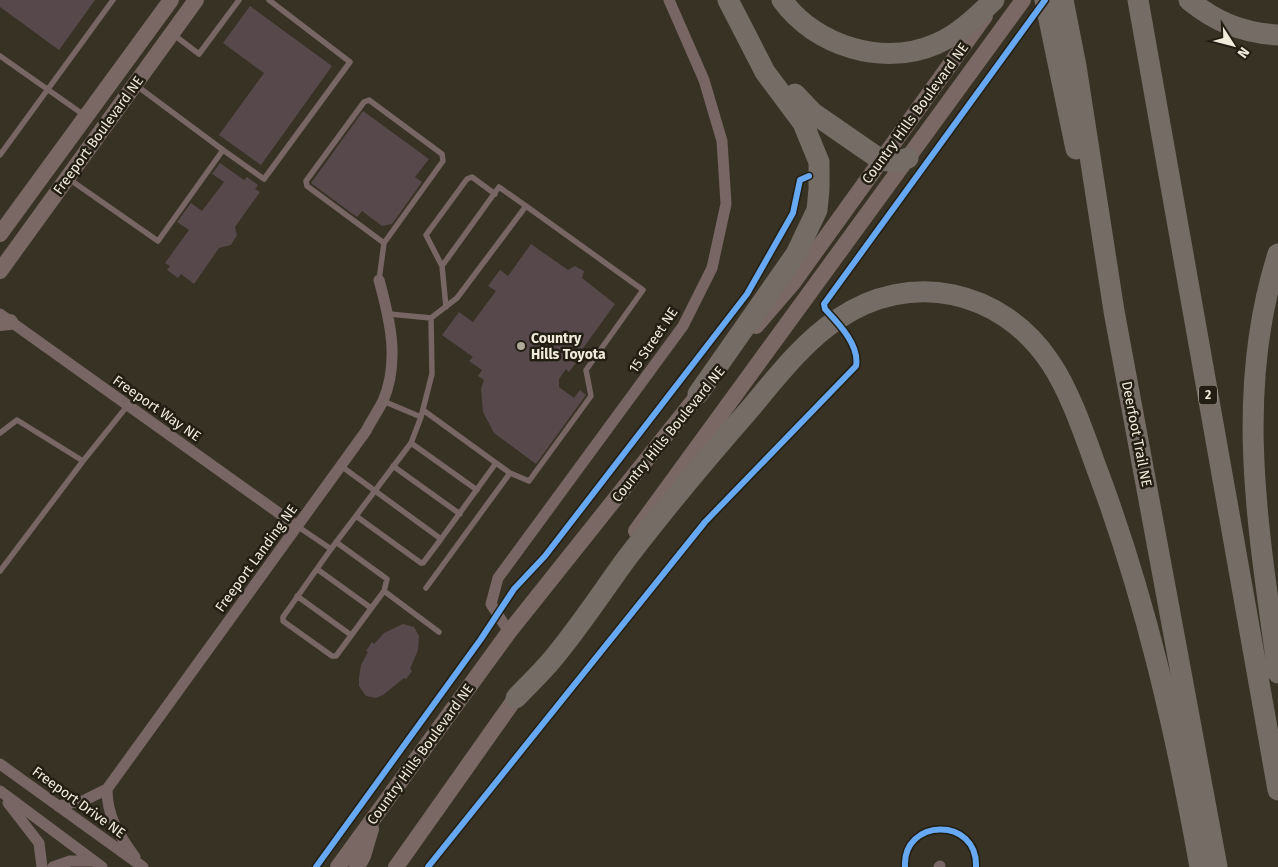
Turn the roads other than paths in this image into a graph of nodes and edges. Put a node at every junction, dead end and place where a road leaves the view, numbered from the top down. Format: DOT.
graph roads {
  1 [pos="113,0"];
  2 [pos="171,0"];
  3 [pos="196,0"];
  4 [pos="238,0"];
  5 [pos="269,0"];
  6 [pos="669,0"];
  7 [pos="728,0"];
  8 [pos="739,0"];
  9 [pos="782,0"];
  10 [pos="995,0"];
  11 [pos="1045,0"];
  12 [pos="1063,0"];
  13 [pos="1138,0"];
  14 [pos="1189,0"];
  15 [pos="1020,5"];
  16 [pos="172,34"];
  17 [pos="1278,35"];
  18 [pos="0,56"];
  19 [pos="135,84"];
  20 [pos="48,90"];
  21 [pos="86,116"];
  22 [pos="223,150"];
  23 [pos="0,155"];
  24 [pos="908,158"];
  25 [pos="882,160"];
  26 [pos="68,177"];
  27 [pos="495,194"];
  28 [pos="526,206"];
  29 [pos="0,234"];
  30 [pos="384,243"];
  31 [pos="1278,254"];
  32 [pos="442,266"];
  33 [pos="0,271"];
  34 [pos="380,280"];
  35 [pos="446,307"];
  36 [pos="1114,311"];
  37 [pos="389,314"];
  38 [pos="431,318"];
  39 [pos="3,320"];
  40 [pos="698,394"];
  41 [pos="383,401"];
  42 [pos="128,405"];
  43 [pos="423,410"];
  44 [pos="421,416"];
  45 [pos="0,432"];
  46 [pos="411,443"];
  47 [pos="82,461"];
  48 [pos="496,463"];
  49 [pos="341,466"];
  50 [pos="393,466"];
  51 [pos="510,473"];
  52 [pos="375,490"];
  53 [pos="477,490"];
  54 [pos="460,514"];
  55 [pos="356,516"];
  56 [pos="297,526"];
  57 [pos="441,538"];
  58 [pos="336,542"];
  59 [pos="331,549"];
  60 [pos="317,569"];
  61 [pos="0,571"];
  62 [pos="426,588"];
  63 [pos="384,590"];
  64 [pos="297,596"];
  65 [pos="370,608"];
  66 [pos="439,632"];
  67 [pos="509,632"];
  68 [pos="351,635"];
  69 [pos="1278,673"];
  70 [pos="516,698"];
  71 [pos="0,764"];
  72 [pos="107,789"];
  73 [pos="1278,790"];
  74 [pos="0,793"];
  75 [pos="58,806"];
  76 [pos="373,819"];
  77 [pos="97,864"];
  78 [pos="142,866"];
  79 [pos="42,867"];
  80 [pos="53,867"];
  81 [pos="338,867"];
  82 [pos="357,867"];
  83 [pos="396,867"];
  84 [pos="1200,867"];
  85 [pos="1217,867"];
  1 -- 20 [label="lane"];
  2 -- 21 [label="main road, Freeport Boulevard NE"];
  3 -- 16 [label="main road, Freeport Boulevard NE"];
  4 -- 16 [label="lane"];
  5 -- 22 [label="lane"];
  6 -- 67 [label="street, 15 Street NE"];
  7 -- 40 [label="highway"];
  8 -- 25 [label="highway"];
  9 -- 10 [label="highway"];
  10 -- 25 [label="main road, Country Hills Boulevard NE"];
  11 -- 36 [label="highway"];
  12 -- 36 [label="highway, Deerfoot Trail NE"];
  13 -- 73 [label="highway, 2"];
  14 -- 17 [label="highway"];
  15 -- 24 [label="main road, Country Hills Boulevard NE"];
  16 -- 19 [label="main road, Freeport Boulevard NE"];
  18 -- 20 [label="lane"];
  19 -- 22 [label="lane"];
  19 -- 26 [label="main road, Freeport Boulevard NE"];
  20 -- 21 [label="lane"];
  20 -- 23 [label="lane"];
  21 -- 29 [label="main road, Freeport Boulevard NE"];
  22 -- 26 [label="lane"];
  24 -- 25 [label="highway"];
  24 -- 70 [label="main road, Country Hills Boulevard NE"];
  25 -- 40 [label="main road, Country Hills Boulevard NE"];
  26 -- 33 [label="main road, Freeport Boulevard NE"];
  27 -- 28 [label="lane"];
  27 -- 32 [label="lane"];
  27 -- 32 [label="lane"];
  28 -- 35 [label="lane"];
  28 -- 51 [label="lane"];
  30 -- 30 [label="lane"];
  30 -- 34 [label="lane"];
  31 -- 69 [label="highway"];
  32 -- 35 [label="lane"];
  34 -- 37 [label="street, Freeport Landing NE"];
  35 -- 38 [label="lane"];
  36 -- 85 [label="highway, Deerfoot Trail NE"];
  37 -- 38 [label="lane"];
  37 -- 41 [label="street, Freeport Landing NE"];
  38 -- 43 [label="lane"];
  39 -- 42 [label="street, Freeport Way NE"];
  40 -- 67 [label="main road, Country Hills Boulevard NE"];
  41 -- 44 [label="lane"];
  41 -- 49 [label="street, Freeport Landing NE"];
  42 -- 47 [label="lane"];
  42 -- 56 [label="street, Freeport Way NE"];
  43 -- 44 [label="lane"];
  43 -- 48 [label="lane"];
  44 -- 46 [label="lane"];
  45 -- 47 [label="lane"];
  46 -- 50 [label="lane"];
  46 -- 53 [label="lane"];
  47 -- 61 [label="lane"];
  48 -- 51 [label="lane"];
  48 -- 53 [label="lane"];
  49 -- 52 [label="lane"];
  49 -- 56 [label="street, Freeport Landing NE"];
  50 -- 52 [label="lane"];
  50 -- 54 [label="lane"];
  51 -- 62 [label="lane"];
  52 -- 55 [label="lane"];
  52 -- 57 [label="lane"];
  53 -- 54 [label="lane"];
  54 -- 57 [label="lane"];
  55 -- 57 [label="lane"];
  55 -- 58 [label="lane"];
  56 -- 59 [label="lane"];
  56 -- 72 [label="street, Freeport Landing NE"];
  58 -- 59 [label="lane"];
  58 -- 63 [label="lane"];
  59 -- 60 [label="lane"];
  60 -- 64 [label="lane"];
  60 -- 65 [label="lane"];
  63 -- 65 [label="lane"];
  63 -- 66 [label="lane"];
  64 -- 68 [label="lane"];
  64 -- 68 [label="lane"];
  65 -- 68 [label="lane"];
  67 -- 76 [label="main road, Country Hills Boulevard NE"];
  70 -- 83 [label="main road, Country Hills Boulevard NE"];
  70 -- 84 [label="highway"];
  71 -- 75 [label="street, Freeport Drive NE"];
  72 -- 75 [label="street, Freeport Landing NE"];
  72 -- 78 [label="street, Freeport Drive NE"];
  74 -- 77 [label="street"];
  74 -- 79 [label="street"];
  75 -- 78 [label="street, Freeport Drive NE"];
  76 -- 81 [label="main road, Country Hills Boulevard NE"];
  76 -- 82 [label="main road"];
  77 -- 80 [label="street"];
}
